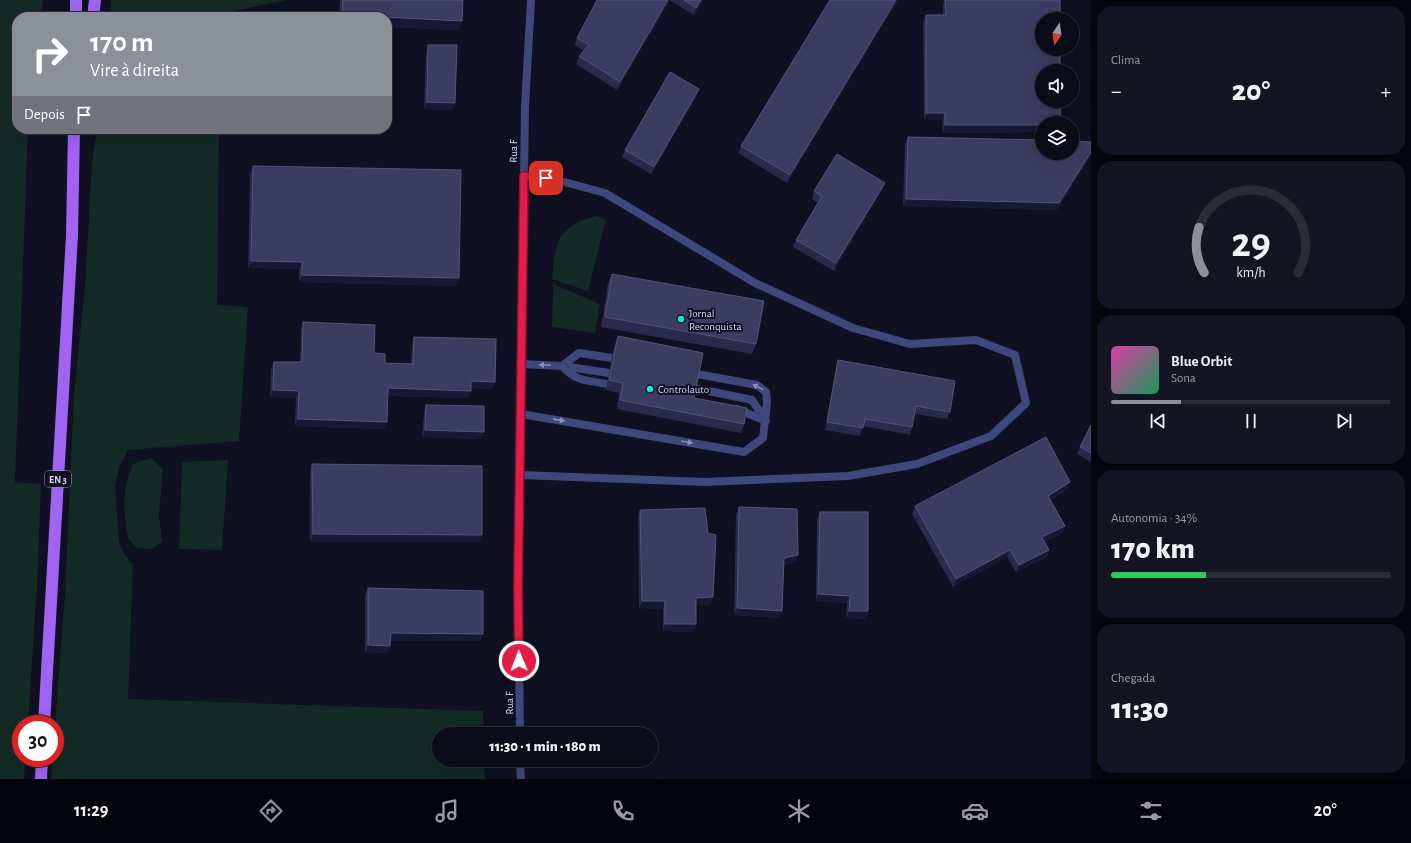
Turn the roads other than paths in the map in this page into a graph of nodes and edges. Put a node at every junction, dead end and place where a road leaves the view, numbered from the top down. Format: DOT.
graph roads {
  1 [pos="76,0"];
  2 [pos="95,0"];
  3 [pos="530,0"];
  4 [pos="76,12"];
  5 [pos="94,12"];
  6 [pos="74,134"];
  7 [pos="82,134"];
  8 [pos="524,176"];
  9 [pos="72,235"];
  10 [pos="612,358"];
  11 [pos="522,364"];
  12 [pos="562,366"];
  13 [pos="609,373"];
  14 [pos="697,374"];
  15 [pos="607,384"];
  16 [pos="694,388"];
  17 [pos="728,407"];
  18 [pos="521,414"];
  19 [pos="766,421"];
  20 [pos="520,475"];
  21 [pos="45,715"];
  22 [pos="520,727"];
  23 [pos="42,767"];
  24 [pos="520,767"];
  25 [pos="41,779"];
  26 [pos="521,779"];
  1 -- 4 [label="main road"];
  2 -- 5 [label="main road"];
  3 -- 8 [label="street, Rua F"];
  6 -- 9 [label="main road, EN 3"];
  7 -- 9 [label="main road, EN 3"];
  8 -- 11 [label="street, Rua F"];
  8 -- 20 [label="street"];
  9 -- 21 [label="main road, EN 3"];
  10 -- 12 [label="street"];
  12 -- 11 [label="street, one-way"];
  11 -- 18 [label="street, Rua F"];
  12 -- 13 [label="street"];
  12 -- 15 [label="street"];
  19 -- 14 [label="street, one-way"];
  16 -- 19 [label="street"];
  17 -- 19 [label="street"];
  18 -- 19 [label="street, one-way"];
  18 -- 20 [label="street, Rua F"];
  20 -- 22 [label="street, Rua F"];
  23 -- 25 [label="main road"];
  24 -- 26 [label="street"];
}
